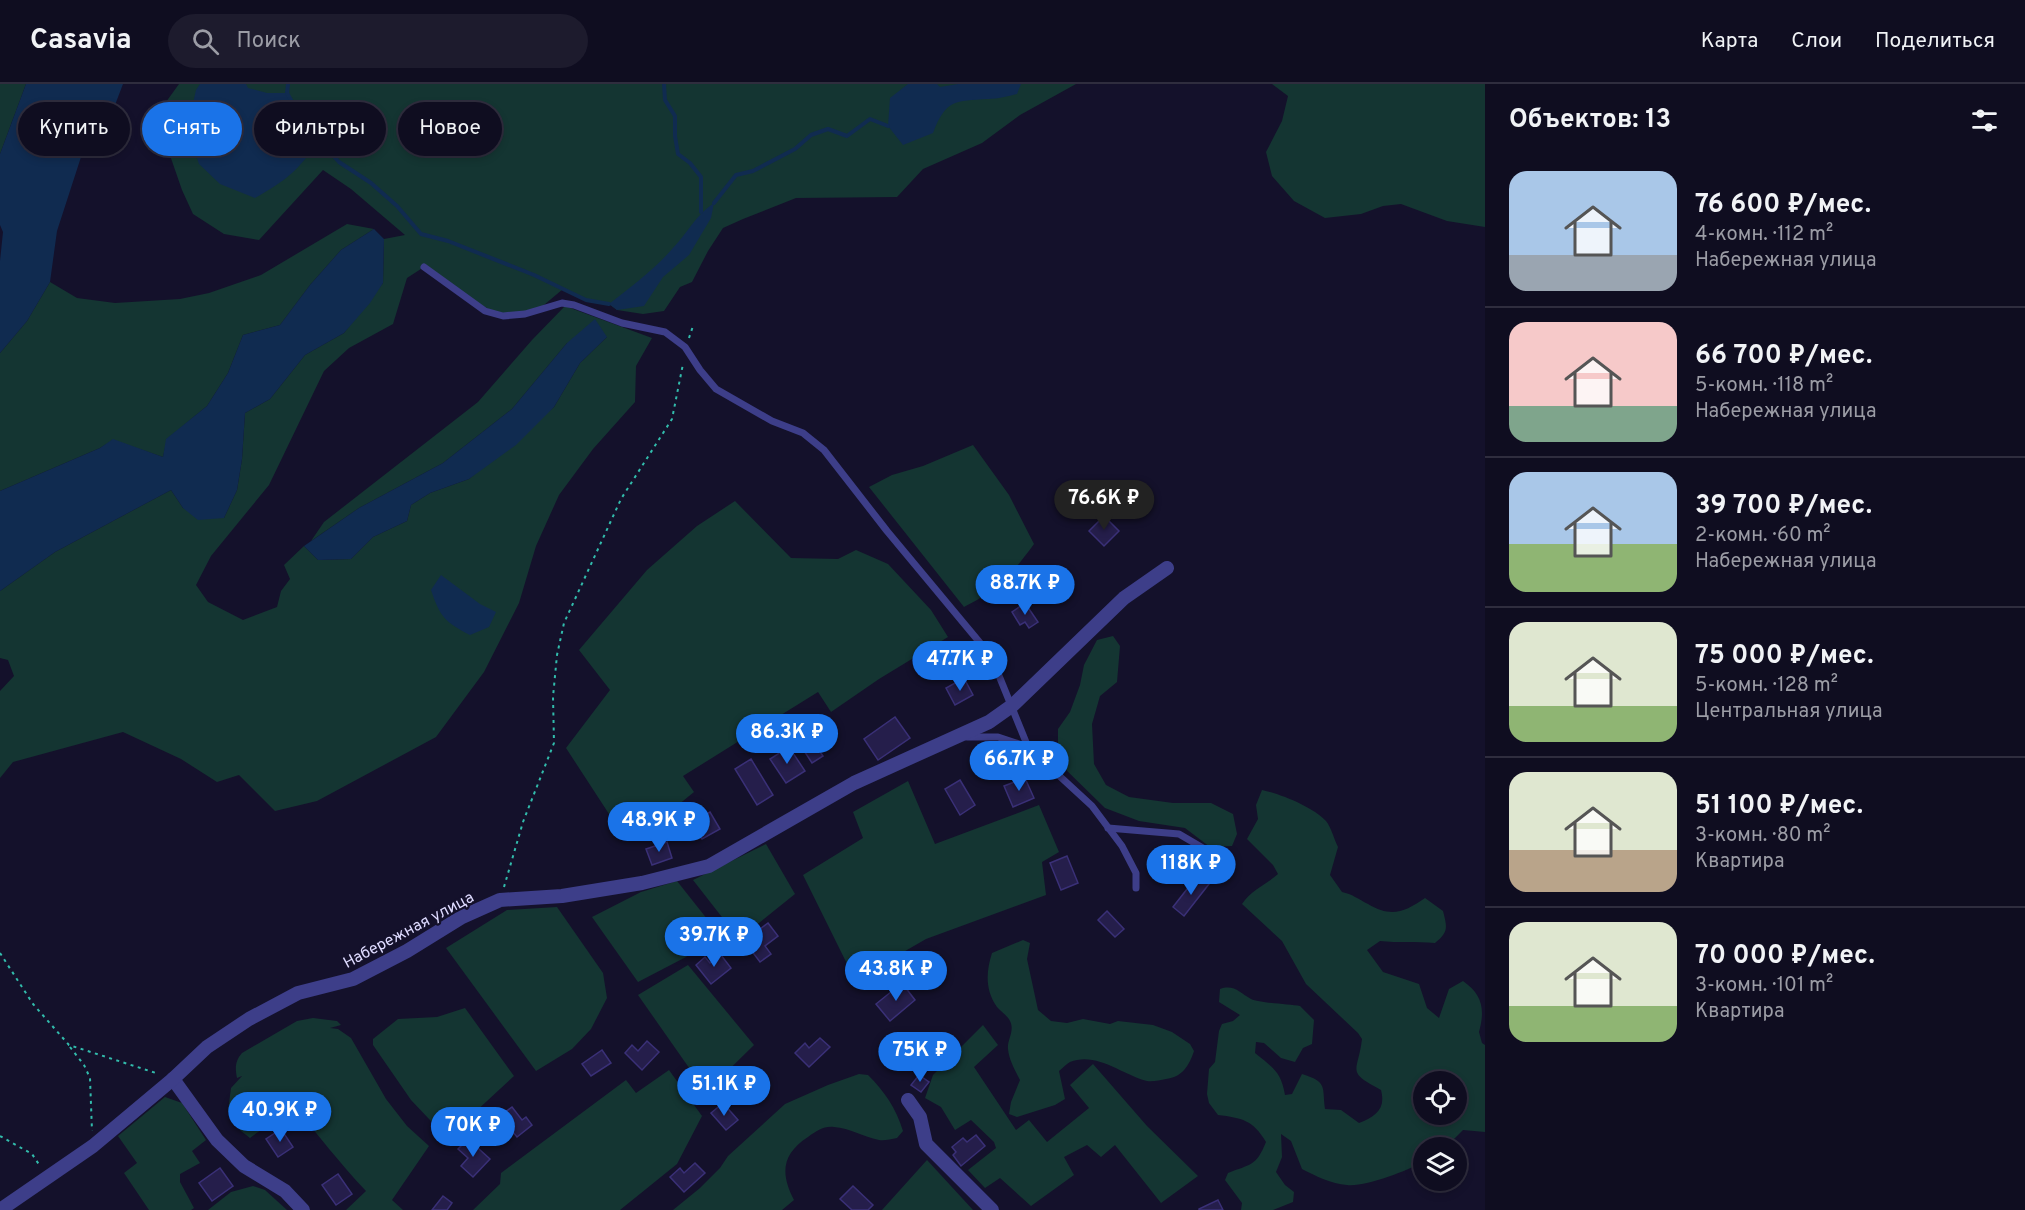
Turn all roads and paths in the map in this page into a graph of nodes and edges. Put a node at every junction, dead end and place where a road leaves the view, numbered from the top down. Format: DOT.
graph roads {
  1 [pos="424,267"];
  2 [pos="693,326"];
  3 [pos="685,347"];
  4 [pos="1167,568"];
  5 [pos="1012,705"];
  6 [pos="955,738"];
  7 [pos="1028,747"];
  8 [pos="1108,828"];
  9 [pos="1208,851"];
  10 [pos="1136,888"];
  11 [pos="500,900"];
  12 [pos="0,953"];
  13 [pos="69,1045"];
  14 [pos="173,1079"];
  15 [pos="908,1100"];
  16 [pos="0,1136"];
  17 [pos="93,1146"];
  18 [pos="48,1177"];
  19 [pos="0,1210"];
  20 [pos="303,1210"];
  21 [pos="992,1210"];
  1 -- 3 [label="lane"];
  2 -- 3 [label="path"];
  3 -- 5 [label="lane"];
  3 -- 11 [label="path"];
  4 -- 5 [label="street, Набережная улица"];
  5 -- 6 [label="street, Набережная улица"];
  5 -- 7 [label="lane"];
  6 -- 7 [label="lane"];
  6 -- 11 [label="street, Набережная улица"];
  7 -- 8 [label="lane"];
  8 -- 9 [label="lane"];
  8 -- 10 [label="lane"];
  11 -- 14 [label="street, Набережная улица"];
  12 -- 13 [label="path"];
  13 -- 14 [label="path"];
  13 -- 17 [label="path"];
  14 -- 17 [label="street, Набережная улица"];
  14 -- 20 [label="street"];
  15 -- 21 [label="street"];
  16 -- 18 [label="path"];
  17 -- 18 [label="street, Набережная улица"];
  18 -- 19 [label="street, Набережная улица"];
}
